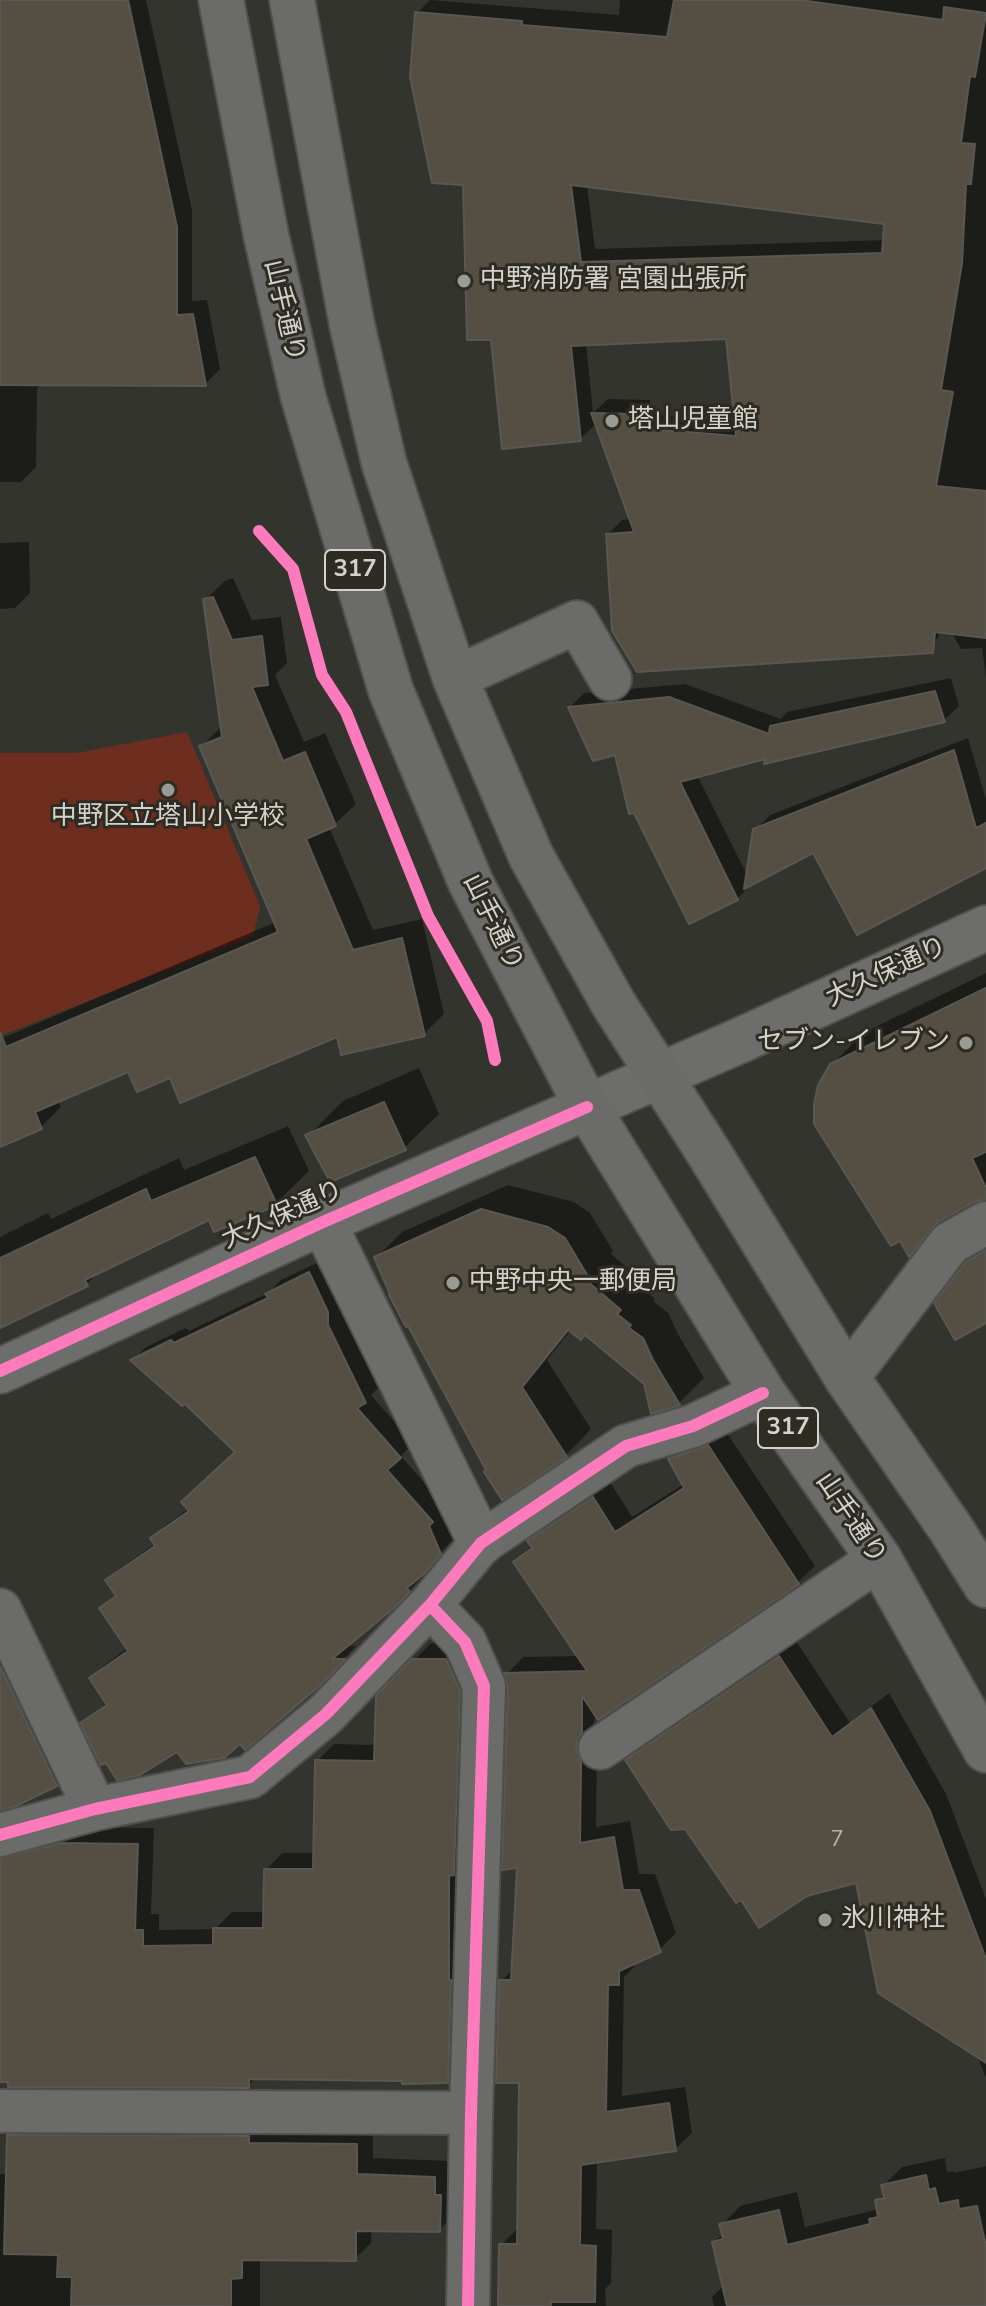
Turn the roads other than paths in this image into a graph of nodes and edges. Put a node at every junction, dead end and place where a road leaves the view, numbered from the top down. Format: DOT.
graph roads {
  1 [pos="221,0"];
  2 [pos="292,0"];
  3 [pos="455,678"];
  4 [pos="610,679"];
  5 [pos="986,928"];
  6 [pos="661,1075"];
  7 [pos="587,1107"];
  8 [pos="323,1222"];
  9 [pos="986,1223"];
  10 [pos="0,1371"];
  11 [pos="847,1378"];
  12 [pos="763,1393"];
  13 [pos="481,1543"];
  14 [pos="879,1559"];
  15 [pos="986,1585"];
  16 [pos="430,1605"];
  17 [pos="0,1610"];
  18 [pos="600,1748"];
  19 [pos="986,1750"];
  20 [pos="95,1809"];
  21 [pos="0,1835"];
  22 [pos="0,2111"];
  23 [pos="471,2113"];
  24 [pos="468,2306"];
  1 -- 7 [label="main road, 山手通り / 317"];
  2 -- 3 [label="main road, 317"];
  3 -- 4 [label="street"];
  3 -- 6 [label="main road, 317"];
  5 -- 6 [label="main road, 大久保通り"];
  6 -- 7 [label="main road, 大久保通り"];
  6 -- 11 [label="main road, 317"];
  7 -- 8 [label="main road, 大久保通り"];
  7 -- 12 [label="main road, 山手通り / 317"];
  8 -- 10 [label="main road, 大久保通り"];
  8 -- 13 [label="main road"];
  9 -- 11 [label="street"];
  11 -- 15 [label="main road, 317"];
  12 -- 13 [label="street"];
  12 -- 14 [label="main road, 山手通り / 317"];
  13 -- 16 [label="street"];
  14 -- 18 [label="street"];
  14 -- 19 [label="main road, 山手通り / 317"];
  16 -- 20 [label="street"];
  16 -- 23 [label="street"];
  17 -- 20 [label="street"];
  20 -- 21 [label="street"];
  22 -- 23 [label="street"];
  23 -- 24 [label="street"];
}
